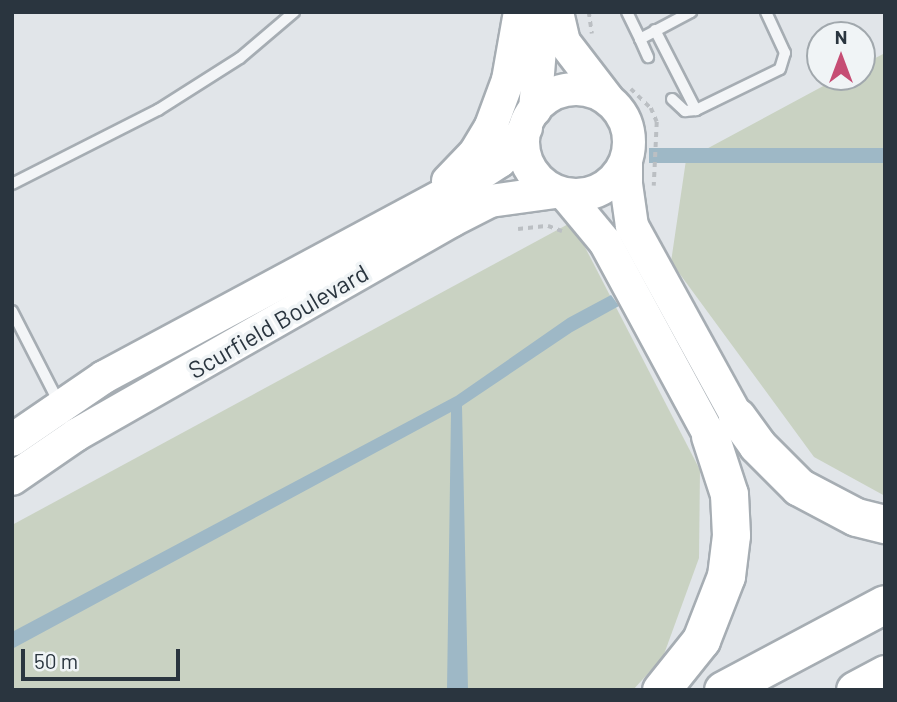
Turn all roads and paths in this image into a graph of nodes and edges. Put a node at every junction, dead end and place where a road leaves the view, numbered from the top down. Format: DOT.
graph roads {
  1 [pos="294,12"];
  2 [pos="520,12"];
  3 [pos="533,12"];
  4 [pos="557,12"];
  5 [pos="589,12"];
  6 [pos="627,12"];
  7 [pos="691,12"];
  8 [pos="766,12"];
  9 [pos="655,30"];
  10 [pos="640,39"];
  11 [pos="594,45"];
  12 [pos="648,57"];
  13 [pos="615,91"];
  14 [pos="672,99"];
  15 [pos="696,110"];
  16 [pos="530,119"];
  17 [pos="626,163"];
  18 [pos="12,184"];
  19 [pos="561,193"];
  20 [pos="655,196"];
  21 [pos="430,204"];
  22 [pos="12,311"];
  23 [pos="69,422"];
  24 [pos="723,427"];
  25 [pos="12,440"];
  26 [pos="12,479"];
  27 [pos="885,524"];
  28 [pos="885,604"];
  29 [pos="885,674"];
  30 [pos="661,690"];
  31 [pos="723,690"];
  32 [pos="855,690"];
  1 -- 18 [label="lane"];
  2 -- 21 [label="street"];
  3 -- 16 [label="street"];
  4 -- 13 [label="street"];
  5 -- 11 [label="path"];
  6 -- 10 [label="lane"];
  7 -- 9 [label="lane"];
  8 -- 15 [label="lane"];
  9 -- 10 [label="lane"];
  9 -- 15 [label="lane"];
  10 -- 12 [label="lane"];
  13 -- 16 [label="street"];
  13 -- 17 [label="street"];
  13 -- 20 [label="path"];
  14 -- 15 [label="lane"];
  16 -- 19 [label="street"];
  16 -- 21 [label="street, Scurfield Boulevard"];
  17 -- 19 [label="street"];
  17 -- 24 [label="street"];
  19 -- 23 [label="street, Scurfield Boulevard"];
  19 -- 24 [label="street"];
  21 -- 23 [label="street, Scurfield Boulevard"];
  22 -- 23 [label="lane"];
  23 -- 25 [label="street, Scurfield Boulevard"];
  23 -- 26 [label="street, Scurfield Boulevard"];
  24 -- 27 [label="main road"];
  24 -- 30 [label="main road"];
  28 -- 31 [label="main road"];
  29 -- 32 [label="main road"];
}
